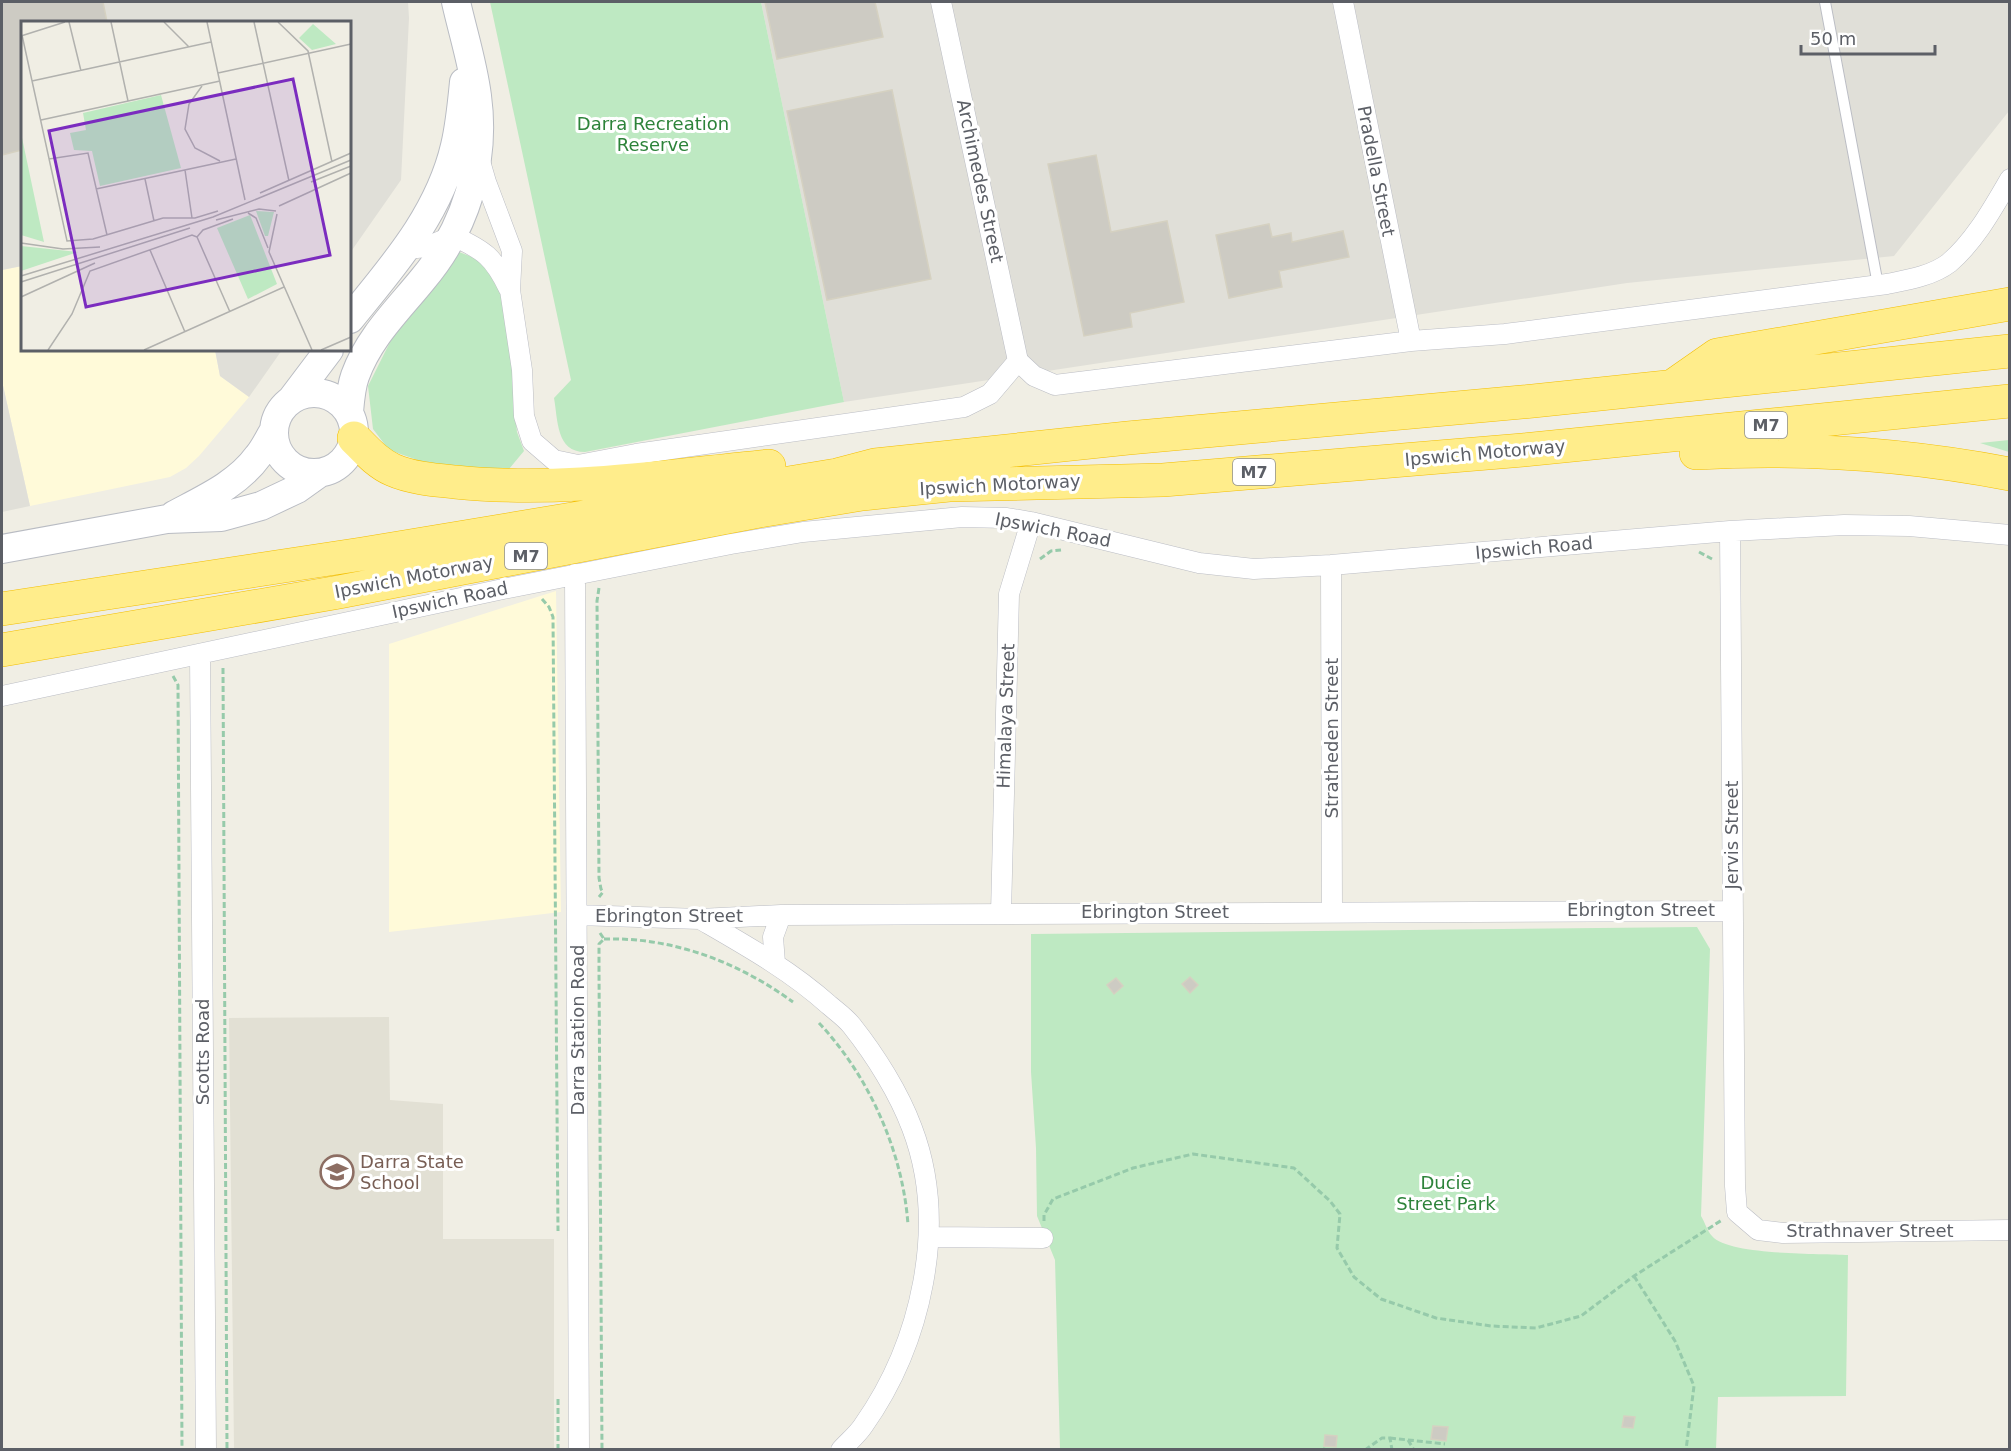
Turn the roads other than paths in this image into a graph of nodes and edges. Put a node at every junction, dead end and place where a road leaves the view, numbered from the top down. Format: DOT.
graph roads {
  1 [pos="456,2"];
  2 [pos="941,2"];
  3 [pos="1343,2"];
  4 [pos="1825,2"];
  5 [pos="468,53"];
  6 [pos="478,155"];
  7 [pos="2010,179"];
  8 [pos="453,236"];
  9 [pos="407,249"];
  10 [pos="1882,285"];
  11 [pos="510,290"];
  12 [pos="2010,304"];
  13 [pos="351,319"];
  14 [pos="1411,341"];
  15 [pos="328,351"];
  16 [pos="2010,351"];
  17 [pos="1018,361"];
  18 [pos="1673,386"];
  19 [pos="291,399"];
  20 [pos="2010,400"];
  21 [pos="351,425"];
  22 [pos="273,432"];
  23 [pos="1523,450"];
  24 [pos="875,465"];
  25 [pos="318,474"];
  26 [pos="2010,474"];
  27 [pos="167,519"];
  28 [pos="1030,522"];
  29 [pos="1730,531"];
  30 [pos="2010,535"];
  31 [pos="2,549"];
  32 [pos="1331,565"];
  33 [pos="575,574"];
  34 [pos="2,609"];
  35 [pos="2,650"];
  36 [pos="200,654"];
  37 [pos="2,696"];
  38 [pos="1732,910"];
  39 [pos="1332,911"];
  40 [pos="1001,913"];
  41 [pos="577,915"];
  42 [pos="781,915"];
  43 [pos="700,919"];
  44 [pos="775,963"];
  45 [pos="1737,1212"];
  46 [pos="2010,1230"];
  47 [pos="929,1237"];
  48 [pos="1043,1238"];
  49 [pos="206,1449"];
  50 [pos="579,1449"];
  51 [pos="841,1449"];
  1 -- 5 [label="main road"];
  2 -- 17 [label="street, Archimedes Street"];
  3 -- 14 [label="street, Pradella Street"];
  4 -- 10 [label="lane"];
  5 -- 6 [label="main road"];
  5 -- 9 [label="main road"];
  6 -- 8 [label="main road"];
  6 -- 11 [label="street"];
  7 -- 10 [label="street"];
  8 -- 9 [label="street"];
  8 -- 11 [label="street"];
  8 -- 21 [label="main road"];
  9 -- 13 [label="main road"];
  10 -- 14 [label="street"];
  11 -- 17 [label="street"];
  12 -- 18 [label="highway"];
  14 -- 17 [label="street"];
  15 -- 19 [label="main road"];
  16 -- 18 [label="highway, Ipswich Motorway / M7"];
  18 -- 24 [label="highway, Ipswich Motorway / M7"];
  19 -- 21 [label="main road"];
  19 -- 22 [label="main road"];
  20 -- 23 [label="highway, Ipswich Motorway / M7"];
  21 -- 24 [label="highway"];
  21 -- 25 [label="main road"];
  22 -- 25 [label="main road"];
  22 -- 27 [label="main road"];
  23 -- 26 [label="highway"];
  23 -- 35 [label="highway, Ipswich Motorway / M7"];
  24 -- 34 [label="highway, Ipswich Motorway / M7"];
  25 -- 27 [label="main road"];
  27 -- 31 [label="main road"];
  28 -- 32 [label="street, Ipswich Road"];
  28 -- 33 [label="street, Ipswich Road"];
  28 -- 40 [label="street, Himalaya Street"];
  29 -- 30 [label="street, Ipswich Road"];
  29 -- 32 [label="street, Ipswich Road"];
  29 -- 38 [label="street, Jervis Street"];
  32 -- 39 [label="street, Stratheden Street"];
  33 -- 36 [label="street, Ipswich Road"];
  33 -- 41 [label="street, Darra Station Road"];
  36 -- 37 [label="street, Ipswich Road"];
  36 -- 49 [label="street, Scotts Road"];
  38 -- 39 [label="street, Ebrington Street"];
  38 -- 45 [label="street, Jervis Street"];
  39 -- 40 [label="street, Ebrington Street"];
  40 -- 42 [label="street, Ebrington Street"];
  41 -- 43 [label="street, Ebrington Street"];
  41 -- 50 [label="street, Darra Station Road"];
  42 -- 43 [label="street, Ebrington Street"];
  42 -- 44 [label="street"];
  43 -- 44 [label="street"];
  44 -- 47 [label="street"];
  45 -- 46 [label="street, Strathnaver Street"];
  47 -- 48 [label="street"];
  47 -- 51 [label="street"];
}
